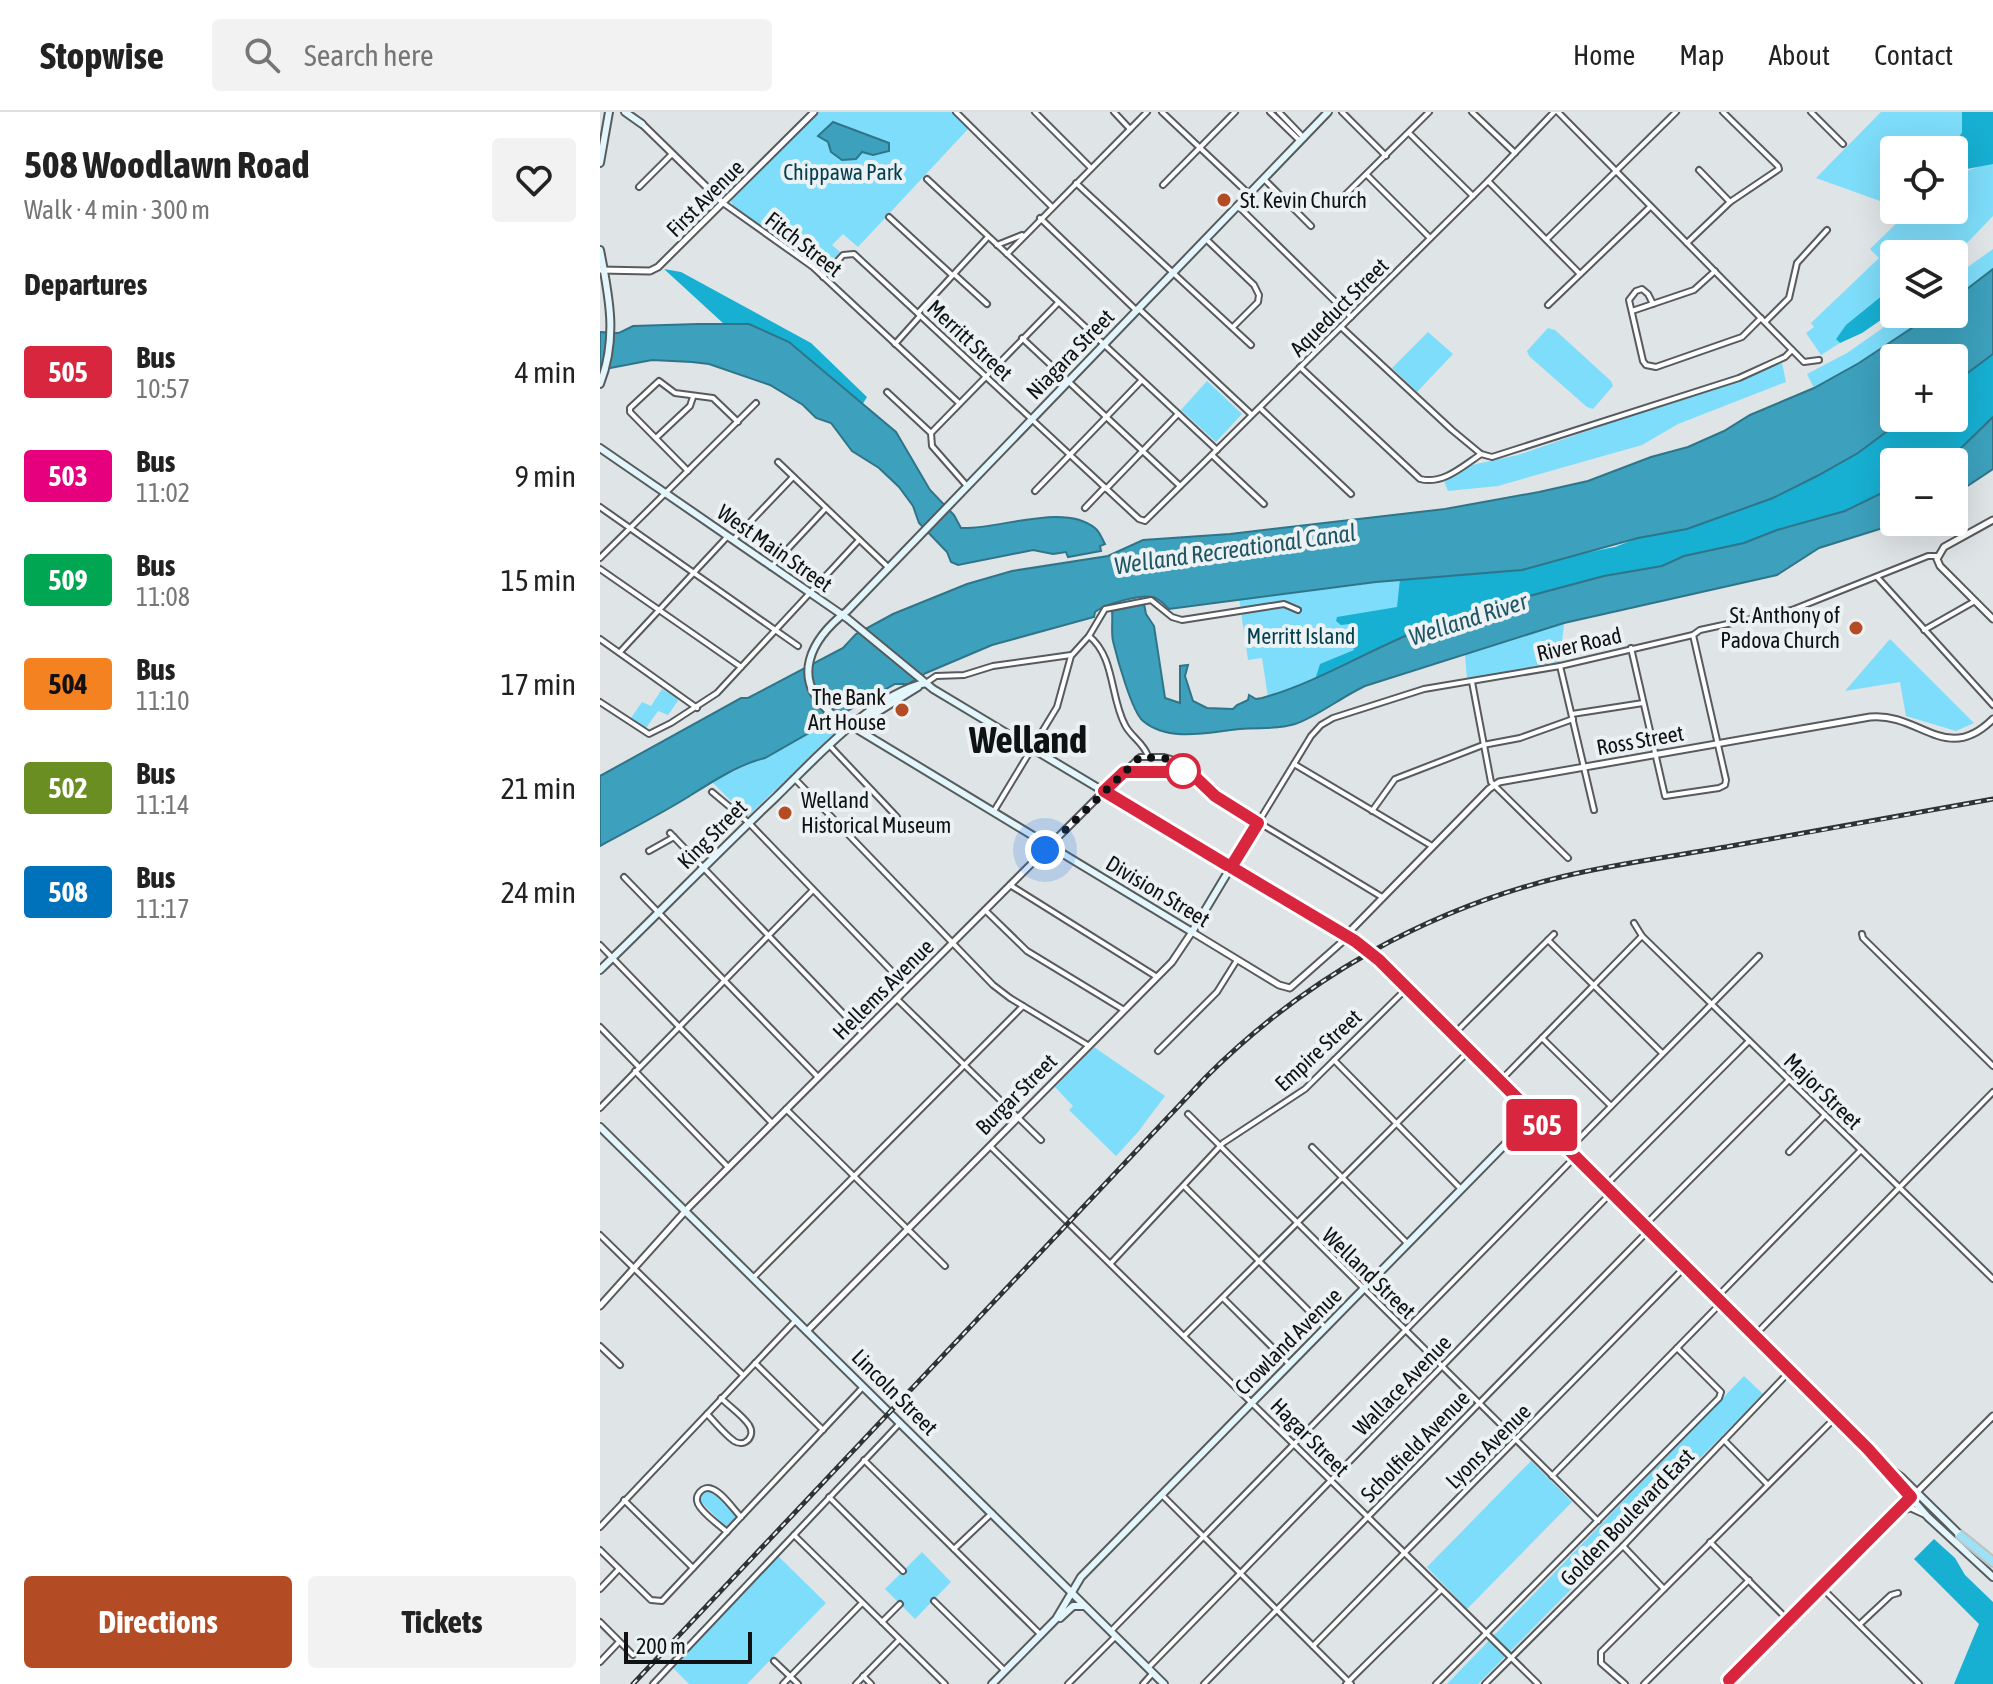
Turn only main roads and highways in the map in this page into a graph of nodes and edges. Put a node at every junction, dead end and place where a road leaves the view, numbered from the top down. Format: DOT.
graph roads {
  1 [pos="617,112"];
  2 [pos="628,112"];
  3 [pos="1328,112"];
  4 [pos="608,115"];
  5 [pos="642,124"];
  6 [pos="600,163"];
  7 [pos="600,250"];
  8 [pos="602,270"];
  9 [pos="600,384"];
  10 [pos="600,448"];
  11 [pos="839,618"];
  12 [pos="922,680"];
  13 [pos="852,726"];
  14 [pos="1231,867"];
  15 [pos="1223,883"];
  16 [pos="1262,885"];
  17 [pos="1192,932"];
  18 [pos="600,970"];
  19 [pos="1533,1116"];
  20 [pos="600,1127"];
  21 [pos="1913,1494"];
  22 [pos="1961,1536"];
  23 [pos="1993,1564"];
  24 [pos="1090,1568"];
  25 [pos="1054,1576"];
  26 [pos="1993,1577"];
  27 [pos="1071,1592"];
  28 [pos="1087,1608"];
  29 [pos="1048,1628"];
  30 [pos="992,1684"];
  31 [pos="1164,1684"];
  1 -- 4 [label="main road"];
  2 -- 5 [label="main road"];
  3 -- 11 [label="main road, Niagara Street"];
  4 -- 6 [label="main road"];
  7 -- 8 [label="main road"];
  8 -- 9 [label="main road"];
  10 -- 11 [label="main road, West Main Street"];
  11 -- 12 [label="main road, West Main Street"];
  11 -- 13 [label="main road, Division Street"];
  12 -- 13 [label="main road, King Street"];
  12 -- 14 [label="main road, West Main Street"];
  13 -- 17 [label="main road, Division Street"];
  13 -- 18 [label="main road, King Street"];
  14 -- 15 [label="main road, Burgar Street"];
  14 -- 16 [label="main road, West Main Street"];
  15 -- 16 [label="main road"];
  15 -- 17 [label="main road, Burgar Street"];
  16 -- 19 [label="main road, West Main Street"];
  19 -- 21 [label="main road, West Main Street"];
  19 -- 24 [label="main road, Crowland Avenue"];
  20 -- 25 [label="main road, Lincoln Street"];
  21 -- 22 [label="main road"];
  21 -- 26 [label="main road"];
  22 -- 23 [label="highway"];
  24 -- 25 [label="main road"];
  24 -- 27 [label="main road, Crowland Avenue"];
  25 -- 27 [label="main road, Lincoln Street"];
  27 -- 28 [label="main road, Lincoln Street"];
  27 -- 29 [label="main road, Crowland Avenue"];
  28 -- 29 [label="main road"];
  28 -- 31 [label="main road, Lincoln Street"];
  29 -- 30 [label="main road"];
}
